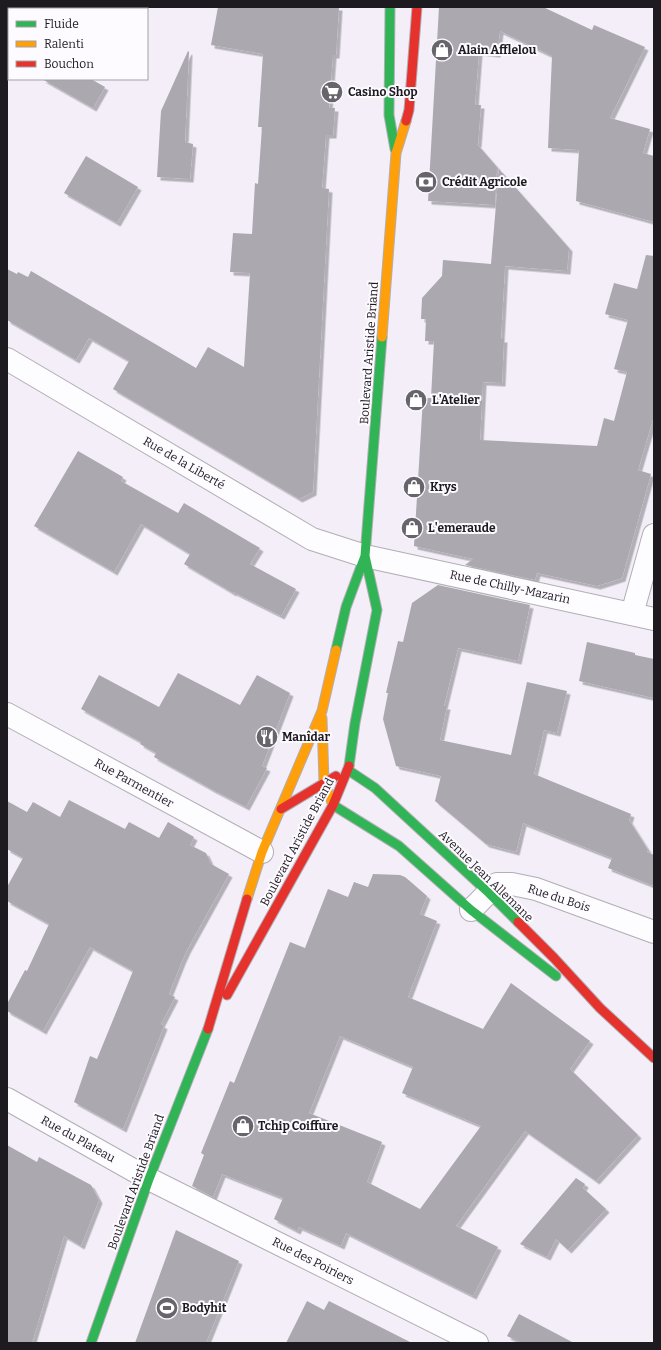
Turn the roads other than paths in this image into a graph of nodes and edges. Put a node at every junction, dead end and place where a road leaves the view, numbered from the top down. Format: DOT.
graph roads {
  1 [pos="390,7"];
  2 [pos="418,7"];
  3 [pos="396,153"];
  4 [pos="7,359"];
  5 [pos="654,535"];
  6 [pos="365,556"];
  7 [pos="632,614"];
  8 [pos="654,619"];
  9 [pos="322,711"];
  10 [pos="7,714"];
  11 [pos="348,770"];
  12 [pos="324,782"];
  13 [pos="333,805"];
  14 [pos="281,809"];
  15 [pos="262,852"];
  16 [pos="489,893"];
  17 [pos="471,910"];
  18 [pos="654,932"];
  19 [pos="600,1008"];
  20 [pos="207,1031"];
  21 [pos="654,1058"];
  22 [pos="7,1099"];
  23 [pos="150,1179"];
  24 [pos="90,1343"];
  25 [pos="477,1343"];
  1 -- 3 [label="main road, Boulevard Aristide Briand"];
  2 -- 3 [label="main road, Boulevard Aristide Briand"];
  3 -- 6 [label="main road, Boulevard Aristide Briand"];
  4 -- 6 [label="street, Rue de la Liberté"];
  5 -- 7 [label="street"];
  6 -- 7 [label="street, Rue de Chilly-Mazarin"];
  6 -- 9 [label="main road, Boulevard Aristide Briand"];
  6 -- 11 [label="main road, Boulevard Aristide Briand"];
  7 -- 8 [label="street, Rue de Chilly-Mazarin"];
  9 -- 12 [label="main road"];
  9 -- 14 [label="main road, Boulevard Aristide Briand"];
  10 -- 15 [label="street, Rue Parmentier"];
  11 -- 12 [label="main road"];
  11 -- 13 [label="main road, Boulevard Aristide Briand"];
  11 -- 16 [label="main road, Avenue Jean Allemane"];
  12 -- 13 [label="main road"];
  12 -- 14 [label="main road"];
  13 -- 17 [label="main road, Avenue Jean Allemane"];
  13 -- 20 [label="main road, Boulevard Aristide Briand"];
  14 -- 15 [label="main road, Boulevard Aristide Briand"];
  15 -- 20 [label="main road, Boulevard Aristide Briand"];
  16 -- 17 [label="street, Rue du Bois"];
  16 -- 18 [label="street, Rue du Bois"];
  16 -- 19 [label="main road, Avenue Jean Allemane"];
  17 -- 19 [label="main road, Avenue Jean Allemane"];
  19 -- 21 [label="main road, Avenue Jean Allemane"];
  20 -- 23 [label="main road, Boulevard Aristide Briand"];
  22 -- 23 [label="street, Rue du Plateau"];
  23 -- 24 [label="main road, Boulevard Aristide Briand"];
  23 -- 25 [label="street, Rue des Poiriers"];
}
